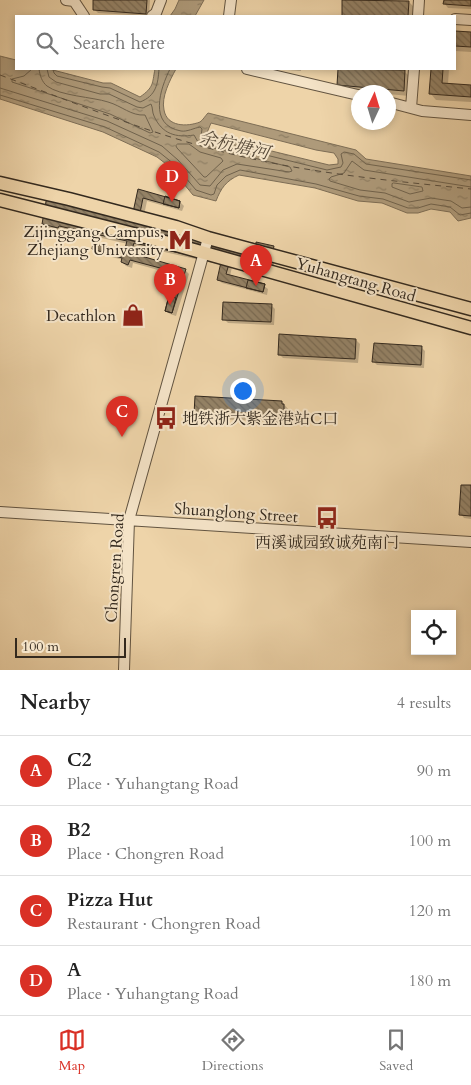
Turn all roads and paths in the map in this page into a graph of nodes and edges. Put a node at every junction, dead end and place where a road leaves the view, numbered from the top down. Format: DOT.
graph roads {
  1 [pos="66,0"];
  2 [pos="161,0"];
  3 [pos="231,0"];
  4 [pos="419,0"];
  5 [pos="83,15"];
  6 [pos="153,15"];
  7 [pos="228,15"];
  8 [pos="418,15"];
  9 [pos="456,19"];
  10 [pos="471,20"];
  11 [pos="251,70"];
  12 [pos="414,70"];
  13 [pos="351,93"];
  14 [pos="396,104"];
  15 [pos="411,108"];
  16 [pos="471,115"];
  17 [pos="0,183"];
  18 [pos="0,200"];
  19 [pos="208,238"];
  20 [pos="204,254"];
  21 [pos="471,309"];
  22 [pos="471,328"];
  23 [pos="0,512"];
  24 [pos="129,520"];
  25 [pos="471,542"];
  26 [pos="124,670"];
  1 -- 5 [label="street"];
  2 -- 6 [label="street"];
  3 -- 7 [label="street"];
  4 -- 8 [label="street"];
  9 -- 10 [label="street"];
  11 -- 13 [label="street"];
  12 -- 15 [label="street"];
  14 -- 15 [label="street"];
  15 -- 16 [label="street"];
  17 -- 19 [label="main road, Yuhangtang Road"];
  18 -- 20 [label="main road, Yuhangtang Road"];
  19 -- 20 [label="street, Chongren Road"];
  19 -- 21 [label="main road, Yuhangtang Road"];
  20 -- 22 [label="main road, Yuhangtang Road"];
  20 -- 24 [label="street, Chongren Road"];
  23 -- 24 [label="street, Shuanglong Street"];
  24 -- 25 [label="street, Shuanglong Street"];
  24 -- 26 [label="street, Chongren Road"];
}
